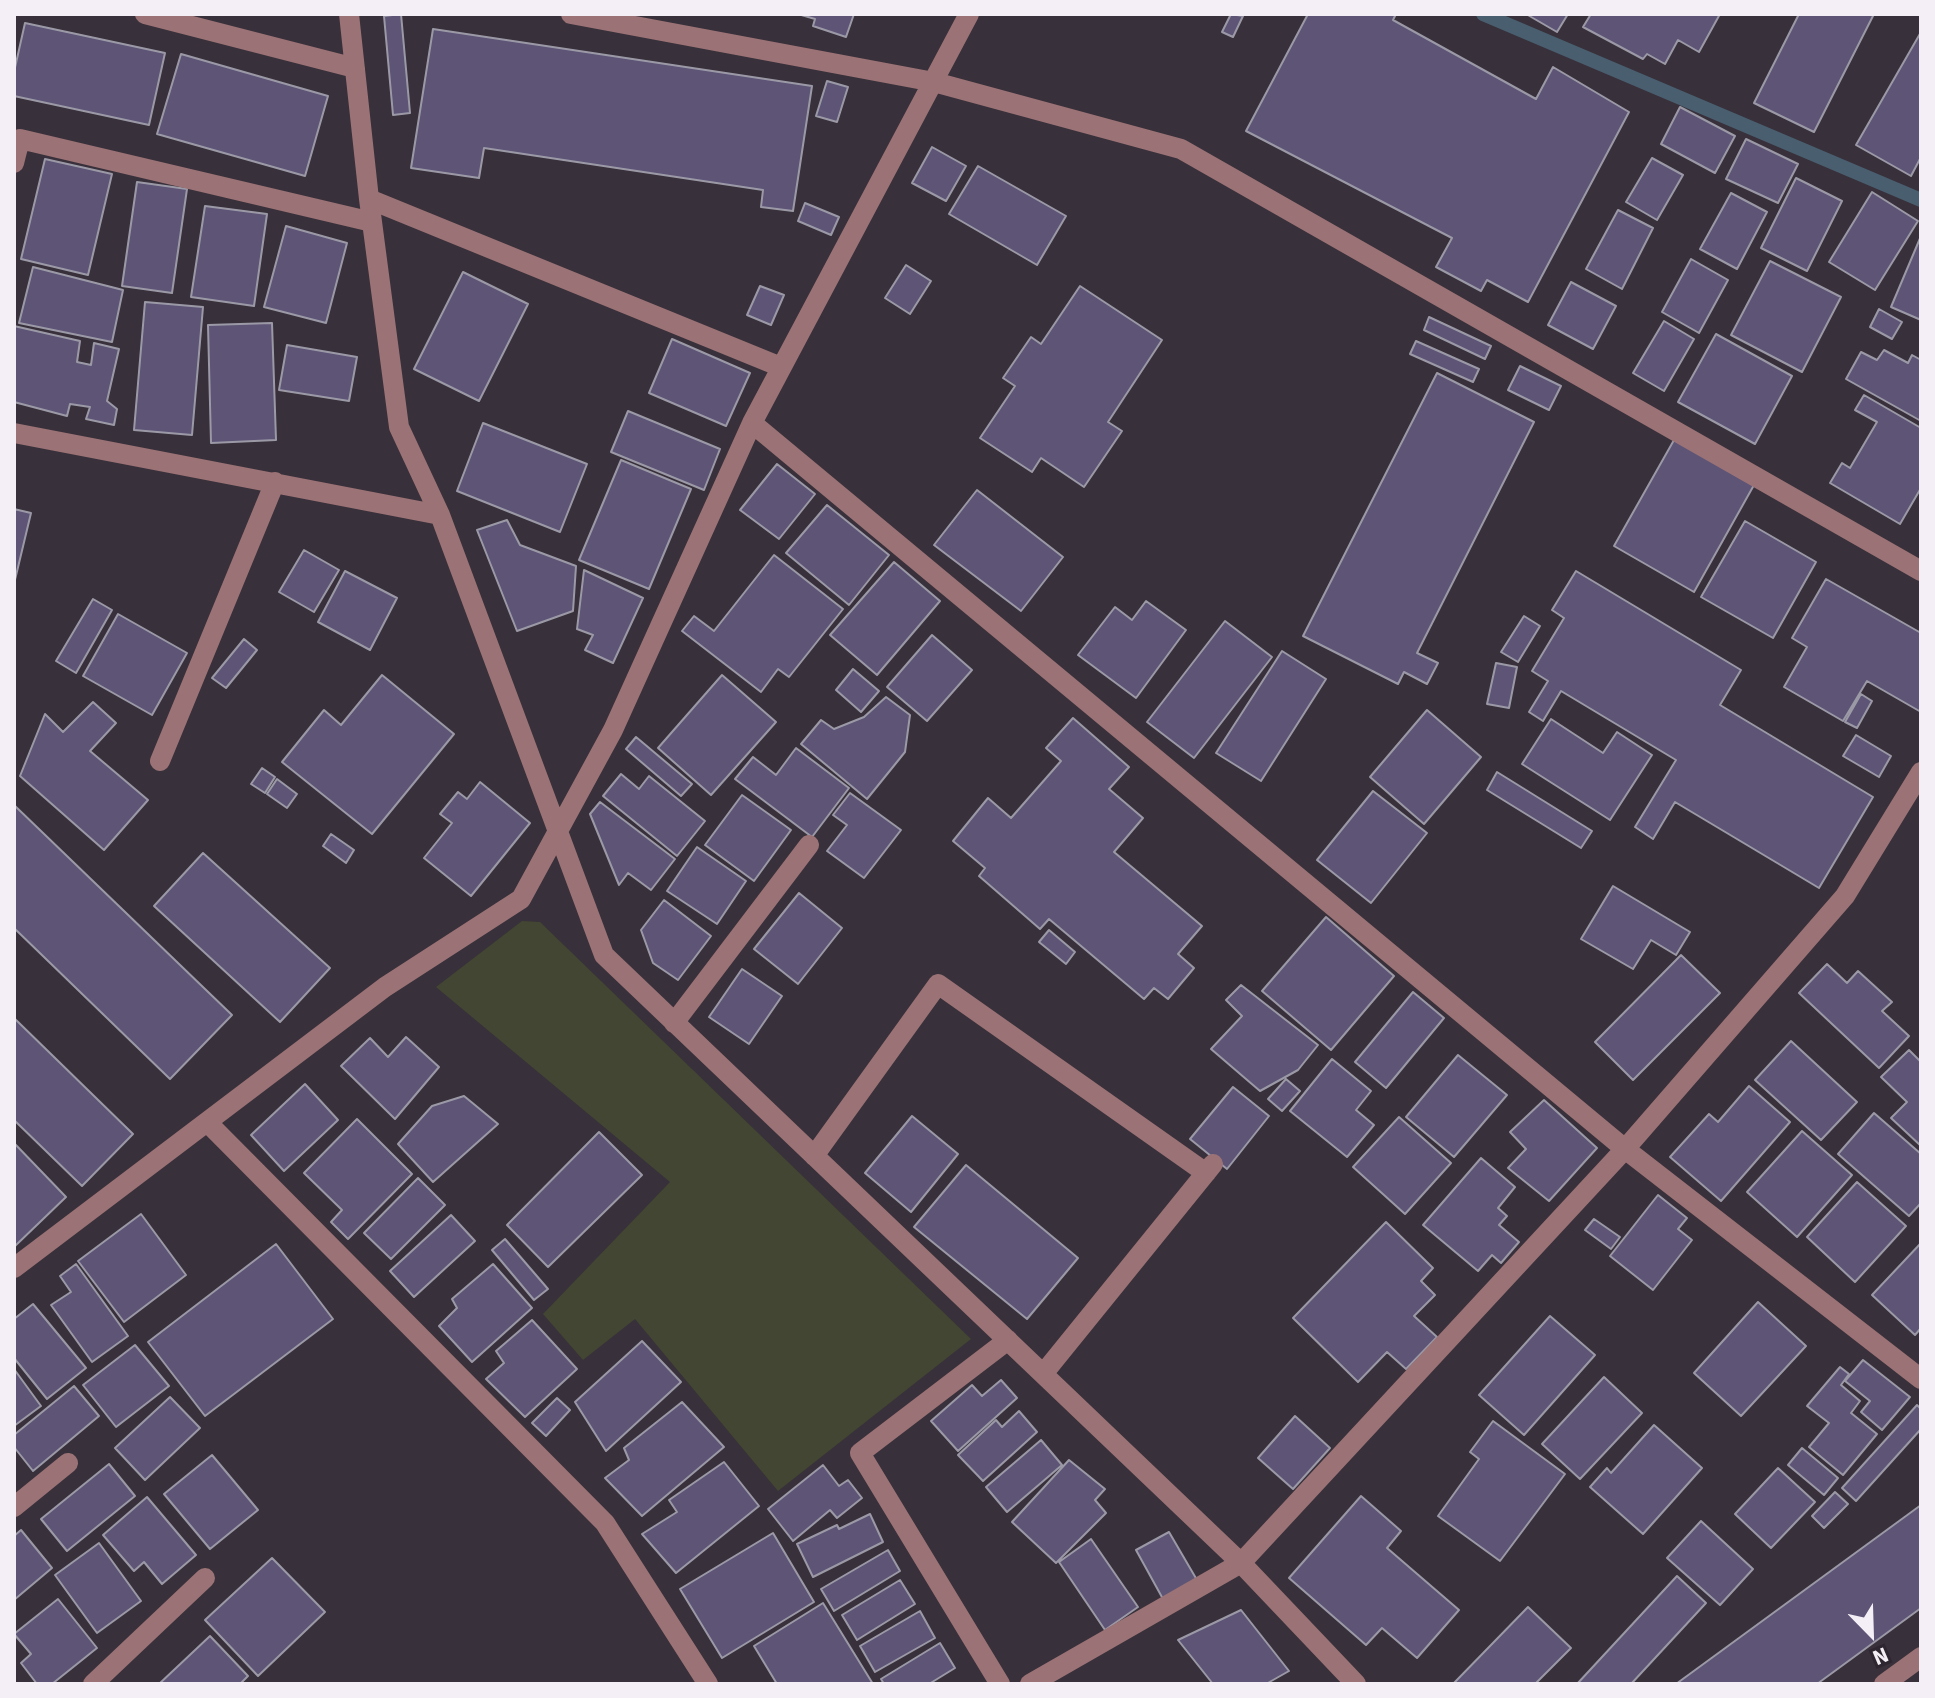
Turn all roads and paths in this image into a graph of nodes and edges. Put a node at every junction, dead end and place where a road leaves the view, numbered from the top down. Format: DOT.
graph roads {
  1 [pos="145,14"];
  2 [pos="349,14"];
  3 [pos="571,14"];
  4 [pos="969,14"];
  5 [pos="355,68"];
  6 [pos="934,82"];
  7 [pos="14,163"];
  8 [pos="369,199"];
  9 [pos="372,222"];
  10 [pos="781,367"];
  11 [pos="752,423"];
  12 [pos="14,433"];
  13 [pos="275,482"];
  14 [pos="440,515"];
  15 [pos="1921,571"];
  16 [pos="160,761"];
  17 [pos="1921,772"];
  18 [pos="556,835"];
  19 [pos="809,845"];
  20 [pos="674,1023"];
  21 [pos="208,1123"];
  22 [pos="1625,1149"];
  23 [pos="814,1156"];
  24 [pos="14,1268"];
  25 [pos="1008,1340"];
  26 [pos="1043,1374"];
  27 [pos="1921,1379"];
  28 [pos="68,1463"];
  29 [pos="14,1507"];
  30 [pos="1241,1563"];
  31 [pos="205,1578"];
  32 [pos="1921,1657"];
  33 [pos="93,1684"];
  34 [pos="708,1684"];
  35 [pos="1000,1684"];
  36 [pos="1030,1684"];
  37 [pos="1356,1684"];
  38 [pos="1884,1684"];
  1 -- 5 [label="street"];
  2 -- 5 [label="street"];
  3 -- 6 [label="street"];
  4 -- 6 [label="street"];
  5 -- 8 [label="street"];
  6 -- 10 [label="street"];
  6 -- 15 [label="street"];
  7 -- 9 [label="street"];
  8 -- 9 [label="street"];
  8 -- 10 [label="street"];
  9 -- 14 [label="street"];
  10 -- 11 [label="street"];
  11 -- 18 [label="street"];
  11 -- 22 [label="street"];
  12 -- 13 [label="street"];
  13 -- 14 [label="street"];
  13 -- 16 [label="street"];
  14 -- 18 [label="street"];
  17 -- 22 [label="street"];
  18 -- 20 [label="street"];
  18 -- 21 [label="street"];
  19 -- 20 [label="street"];
  20 -- 23 [label="street"];
  21 -- 24 [label="street"];
  21 -- 34 [label="street"];
  22 -- 27 [label="street"];
  22 -- 30 [label="street"];
  23 -- 25 [label="street"];
  23 -- 26 [label="street"];
  25 -- 26 [label="street"];
  25 -- 35 [label="street"];
  26 -- 30 [label="street"];
  28 -- 29 [label="street"];
  30 -- 36 [label="street"];
  30 -- 37 [label="street"];
  31 -- 33 [label="street"];
  32 -- 38 [label="street"];
}
